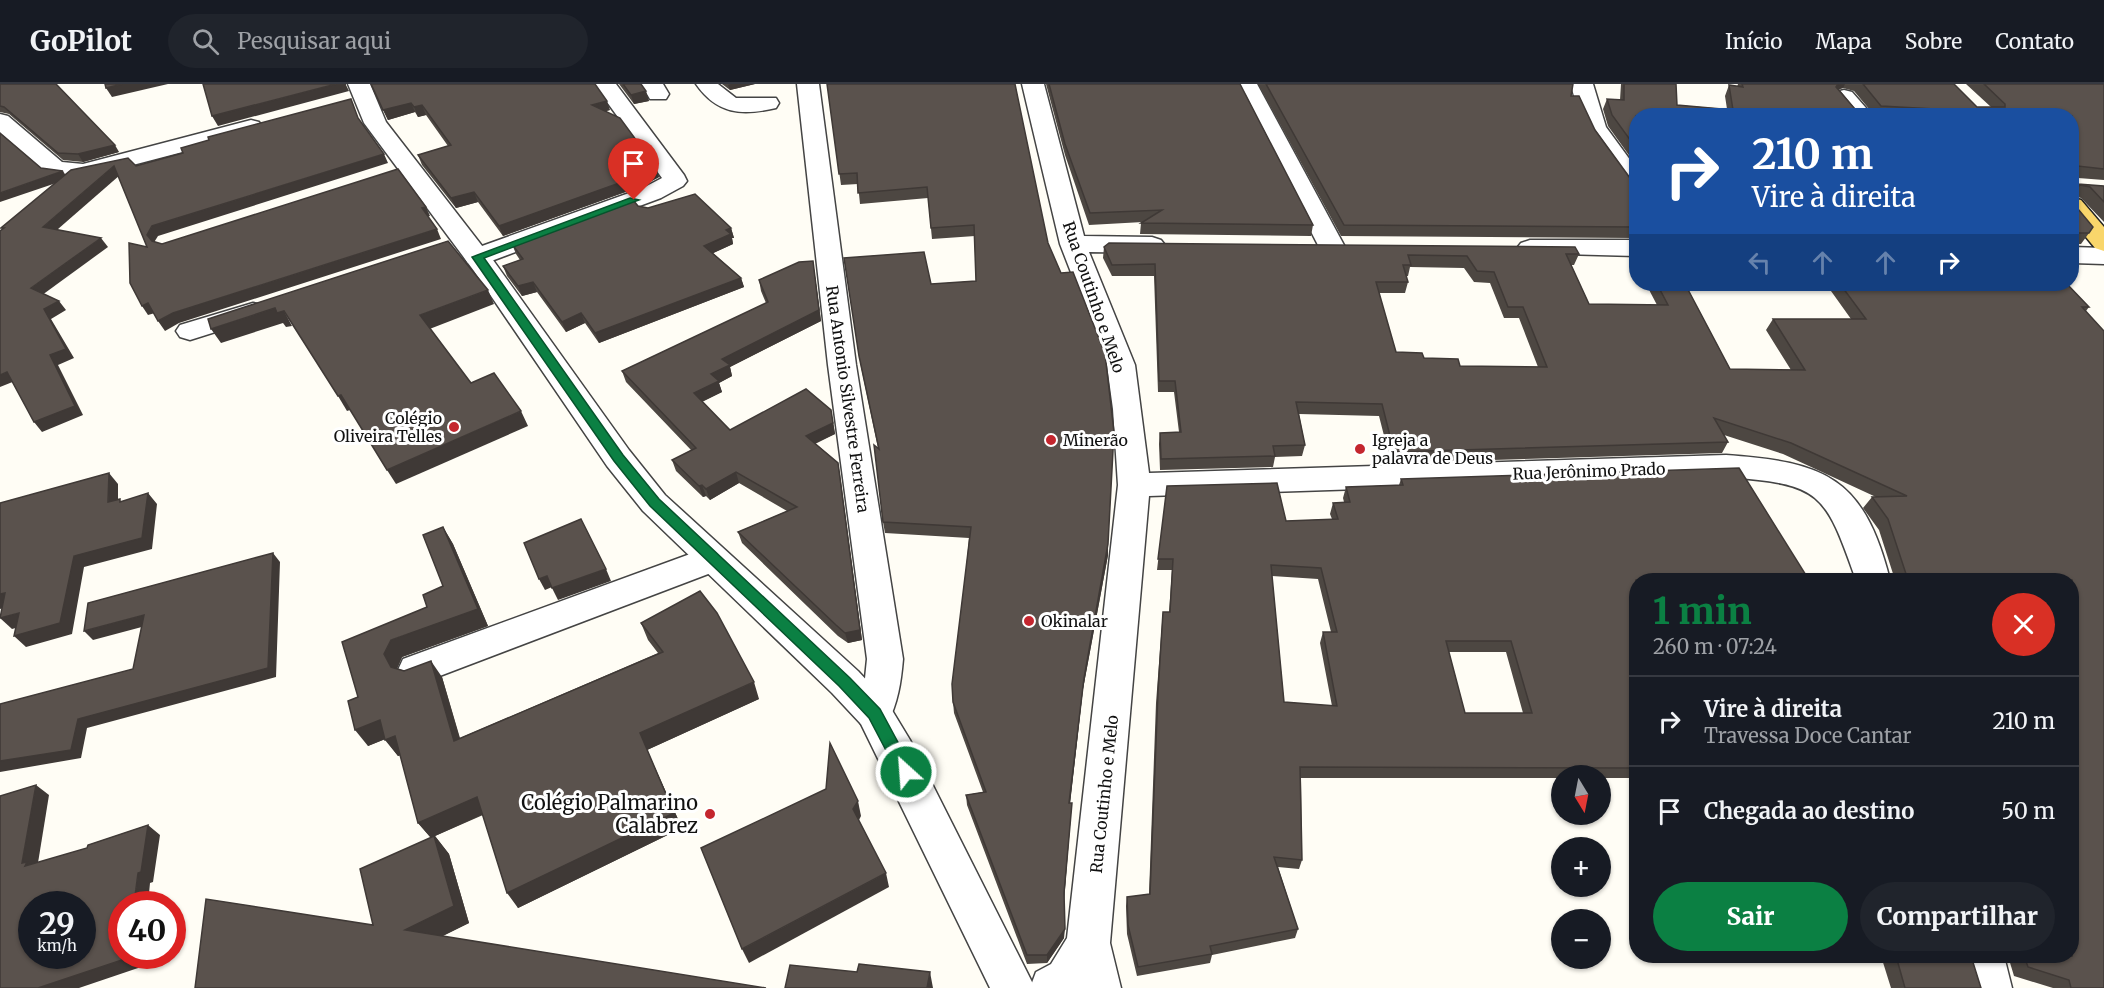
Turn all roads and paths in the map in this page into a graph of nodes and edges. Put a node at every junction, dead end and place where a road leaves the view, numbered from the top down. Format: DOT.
graph roads {
  1 [pos="605,84"];
  2 [pos="707,84"];
  3 [pos="808,84"];
  4 [pos="1033,84"];
  5 [pos="1246,84"];
  6 [pos="1582,84"];
  7 [pos="354,95"];
  8 [pos="1844,98"];
  9 [pos="768,103"];
  10 [pos="1854,108"];
  11 [pos="0,121"];
  12 [pos="272,122"];
  13 [pos="1629,174"];
  14 [pos="699,193"];
  15 [pos="2079,200"];
  16 [pos="2104,243"];
  17 [pos="1073,244"];
  18 [pos="1179,245"];
  19 [pos="1332,247"];
  20 [pos="1508,248"];
  21 [pos="1629,248"];
  22 [pos="468,253"];
  23 [pos="2079,255"];
  24 [pos="2104,256"];
  25 [pos="279,302"];
  26 [pos="190,331"];
  27 [pos="1134,485"];
  28 [pos="712,559"];
  29 [pos="1871,573"];
  30 [pos="416,670"];
  31 [pos="874,713"];
  32 [pos="1088,943"];
  33 [pos="1984,963"];
  34 [pos="1013,988"];
  35 [pos="1052,988"];
  36 [pos="1099,988"];
  37 [pos="1990,988"];
  1 -- 22 [label="street"];
  2 -- 9 [label="street"];
  3 -- 31 [label="street, Rua Antonio Silvestre Ferreira"];
  4 -- 17 [label="street, Rua Coutinho e Melo"];
  5 -- 19 [label="street"];
  6 -- 13 [label="street"];
  7 -- 22 [label="street"];
  8 -- 10 [label="street"];
  11 -- 12 [label="street"];
  14 -- 22 [label="street"];
  15 -- 16 [label="main road"];
  17 -- 18 [label="street"];
  17 -- 27 [label="street, Rua Coutinho e Melo"];
  20 -- 21 [label="street"];
  22 -- 28 [label="street"];
  23 -- 24 [label="street"];
  25 -- 26 [label="street"];
  27 -- 29 [label="street, Rua Jerônimo Prado"];
  27 -- 32 [label="street, Rua Coutinho e Melo"];
  28 -- 30 [label="street"];
  28 -- 31 [label="street"];
  31 -- 34 [label="street"];
  32 -- 35 [label="street, Rua Coutinho e Melo"];
  32 -- 36 [label="street, Rua Coutinho e Melo"];
  33 -- 37 [label="street"];
}
